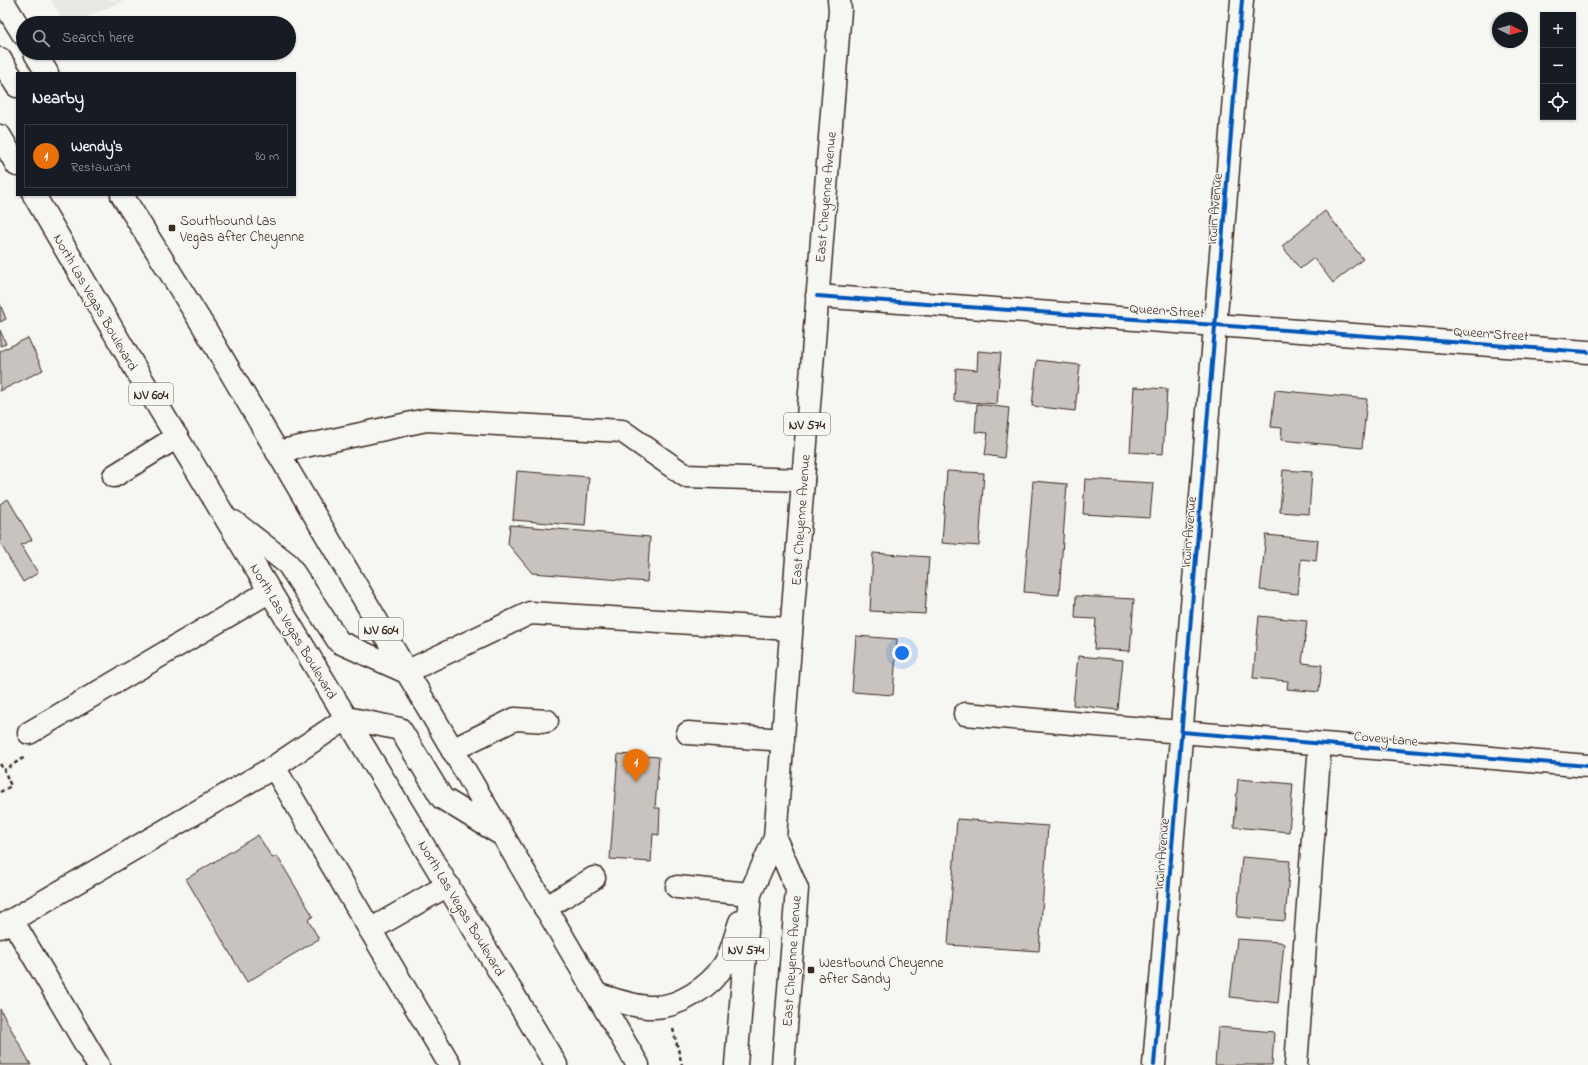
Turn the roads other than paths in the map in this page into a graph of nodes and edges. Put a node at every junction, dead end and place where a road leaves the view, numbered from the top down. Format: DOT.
graph roads {
  1 [pos="2,0"];
  2 [pos="1242,0"];
  3 [pos="840,3"];
  4 [pos="16,23"];
  5 [pos="0,59"];
  6 [pos="39,60"];
  7 [pos="46,72"];
  8 [pos="16,84"];
  9 [pos="0,136"];
  10 [pos="16,163"];
  11 [pos="35,196"];
  12 [pos="123,196"];
  13 [pos="817,296"];
  14 [pos="1216,324"];
  15 [pos="1588,352"];
  16 [pos="177,437"];
  17 [pos="276,452"];
  18 [pos="114,476"];
  19 [pos="803,480"];
  20 [pos="223,514"];
  21 [pos="270,591"];
  22 [pos="791,629"];
  23 [pos="406,672"];
  24 [pos="965,714"];
  25 [pos="347,718"];
  26 [pos="547,721"];
  27 [pos="1182,732"];
  28 [pos="29,733"];
  29 [pos="688,733"];
  30 [pos="783,740"];
  31 [pos="1320,744"];
  32 [pos="452,750"];
  33 [pos="1588,766"];
  34 [pos="274,767"];
  35 [pos="502,835"];
  36 [pos="775,838"];
  37 [pos="594,878"];
  38 [pos="448,885"];
  39 [pos="677,887"];
  40 [pos="750,894"];
  41 [pos="545,908"];
  42 [pos="6,924"];
  43 [pos="370,930"];
  44 [pos="596,994"];
  45 [pos="98,1065"];
  46 [pos="450,1065"];
  47 [pos="556,1065"];
  48 [pos="638,1065"];
  49 [pos="736,1065"];
  50 [pos="783,1065"];
  51 [pos="1154,1065"];
  52 [pos="1296,1065"];
  1 -- 4 [label="main road"];
  2 -- 14 [label="main road, Irwin Avenue"];
  3 -- 13 [label="main road, East Cheyenne Avenue / NV 574"];
  5 -- 8 [label="main road"];
  6 -- 7 [label="main road"];
  9 -- 10 [label="main road"];
  11 -- 16 [label="main road, North Las Vegas Boulevard / NV 604"];
  12 -- 17 [label="main road, NV 604"];
  13 -- 14 [label="main road, Queen Street"];
  13 -- 19 [label="main road, East Cheyenne Avenue / NV 574"];
  14 -- 15 [label="main road, Queen Street"];
  14 -- 27 [label="main road, Irwin Avenue"];
  16 -- 18 [label="main road"];
  16 -- 20 [label="main road, North Las Vegas Boulevard / NV 604"];
  17 -- 19 [label="main road"];
  17 -- 23 [label="main road, NV 604"];
  19 -- 22 [label="main road, East Cheyenne Avenue / NV 574"];
  20 -- 21 [label="main road, North Las Vegas Boulevard / NV 604"];
  20 -- 23 [label="main road"];
  21 -- 25 [label="main road, North Las Vegas Boulevard / NV 604"];
  21 -- 28 [label="main road"];
  22 -- 23 [label="main road"];
  22 -- 30 [label="main road, East Cheyenne Avenue / NV 574"];
  23 -- 32 [label="main road, NV 604"];
  24 -- 27 [label="main road, Covey Lane"];
  25 -- 34 [label="main road"];
  25 -- 35 [label="main road"];
  25 -- 38 [label="main road, North Las Vegas Boulevard / NV 604"];
  26 -- 32 [label="main road"];
  27 -- 31 [label="main road, Covey Lane"];
  27 -- 51 [label="main road, Irwin Avenue"];
  29 -- 30 [label="main road"];
  30 -- 36 [label="main road, East Cheyenne Avenue / NV 574"];
  31 -- 33 [label="main road, Covey Lane"];
  31 -- 52 [label="main road"];
  32 -- 35 [label="main road, NV 604"];
  34 -- 42 [label="main road"];
  34 -- 43 [label="main road"];
  35 -- 41 [label="main road, NV 604"];
  36 -- 40 [label="main road, East Cheyenne Avenue / NV 574"];
  36 -- 50 [label="main road, East Cheyenne Avenue / NV 574"];
  37 -- 41 [label="main road"];
  38 -- 43 [label="main road"];
  38 -- 47 [label="main road, North Las Vegas Boulevard / NV 604"];
  39 -- 40 [label="main road"];
  40 -- 44 [label="main road"];
  40 -- 49 [label="main road, East Cheyenne Avenue / NV 574"];
  41 -- 44 [label="main road, NV 604"];
  42 -- 45 [label="main road"];
  43 -- 46 [label="main road"];
  44 -- 48 [label="main road, NV 604"];
}
